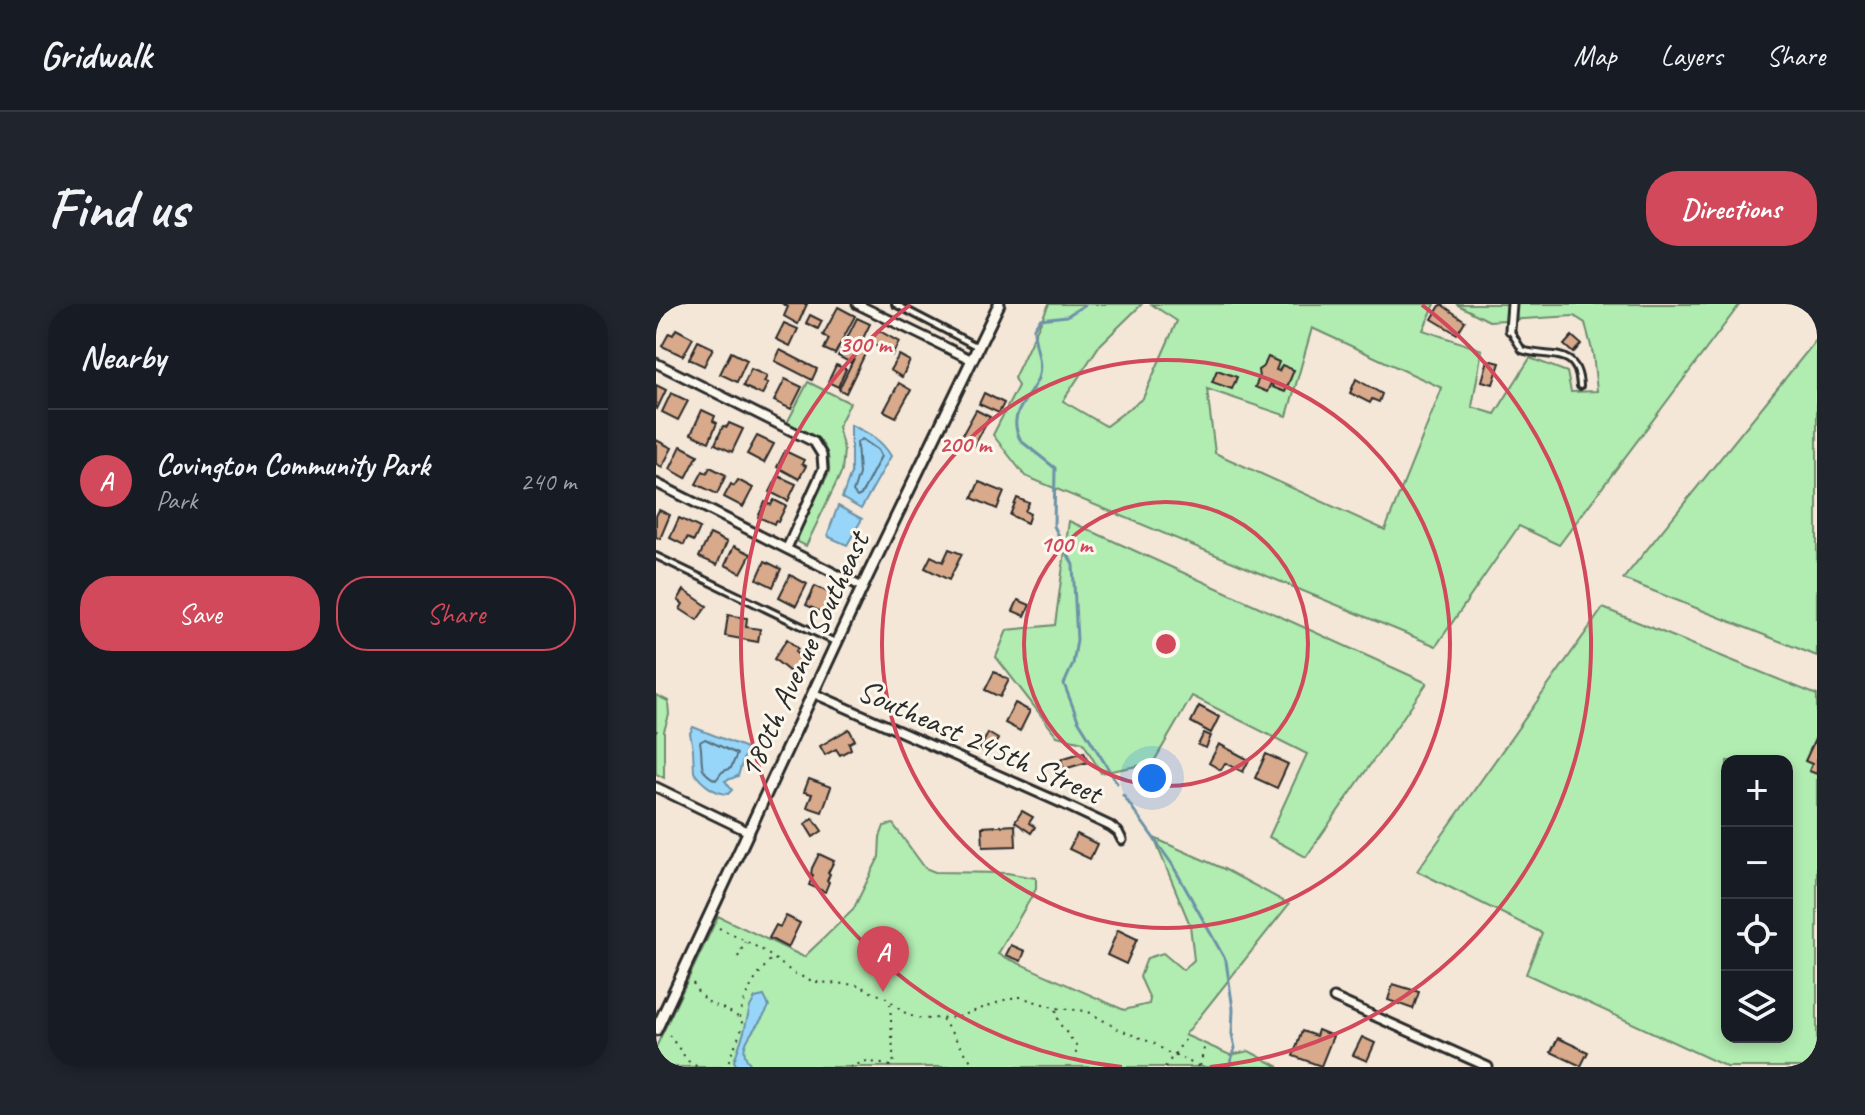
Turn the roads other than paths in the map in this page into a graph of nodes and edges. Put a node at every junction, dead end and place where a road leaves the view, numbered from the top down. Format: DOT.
graph roads {
  1 [pos="857,304"];
  2 [pos="895,304"];
  3 [pos="999,304"];
  4 [pos="1512,304"];
  5 [pos="1510,330"];
  6 [pos="978,347"];
  7 [pos="972,360"];
  8 [pos="656,363"];
  9 [pos="1580,386"];
  10 [pos="656,483"];
  11 [pos="787,548"];
  12 [pos="656,556"];
  13 [pos="862,587"];
  14 [pos="837,643"];
  15 [pos="813,693"];
  16 [pos="656,787"];
  17 [pos="749,832"];
  18 [pos="1122,840"];
  19 [pos="1334,998"];
  20 [pos="656,1030"];
  21 [pos="1472,1064"];
  22 [pos="1488,1067"];
  1 -- 7 [label="street"];
  2 -- 6 [label="lane"];
  3 -- 6 [label="street, 180th Avenue Southeast"];
  4 -- 5 [label="street"];
  5 -- 9 [label="lane"];
  6 -- 7 [label="street, 180th Avenue Southeast"];
  7 -- 13 [label="street, 180th Avenue Southeast"];
  8 -- 11 [label="street"];
  10 -- 11 [label="street"];
  11 -- 13 [label="street"];
  12 -- 14 [label="lane"];
  13 -- 14 [label="street, 180th Avenue Southeast"];
  14 -- 15 [label="street, 180th Avenue Southeast"];
  15 -- 17 [label="street, 180th Avenue Southeast"];
  15 -- 18 [label="street, Southeast 245th Street"];
  16 -- 17 [label="street"];
  17 -- 20 [label="street, 180th Avenue Southeast"];
  19 -- 21 [label="street"];
  21 -- 22 [label="street"];
}
